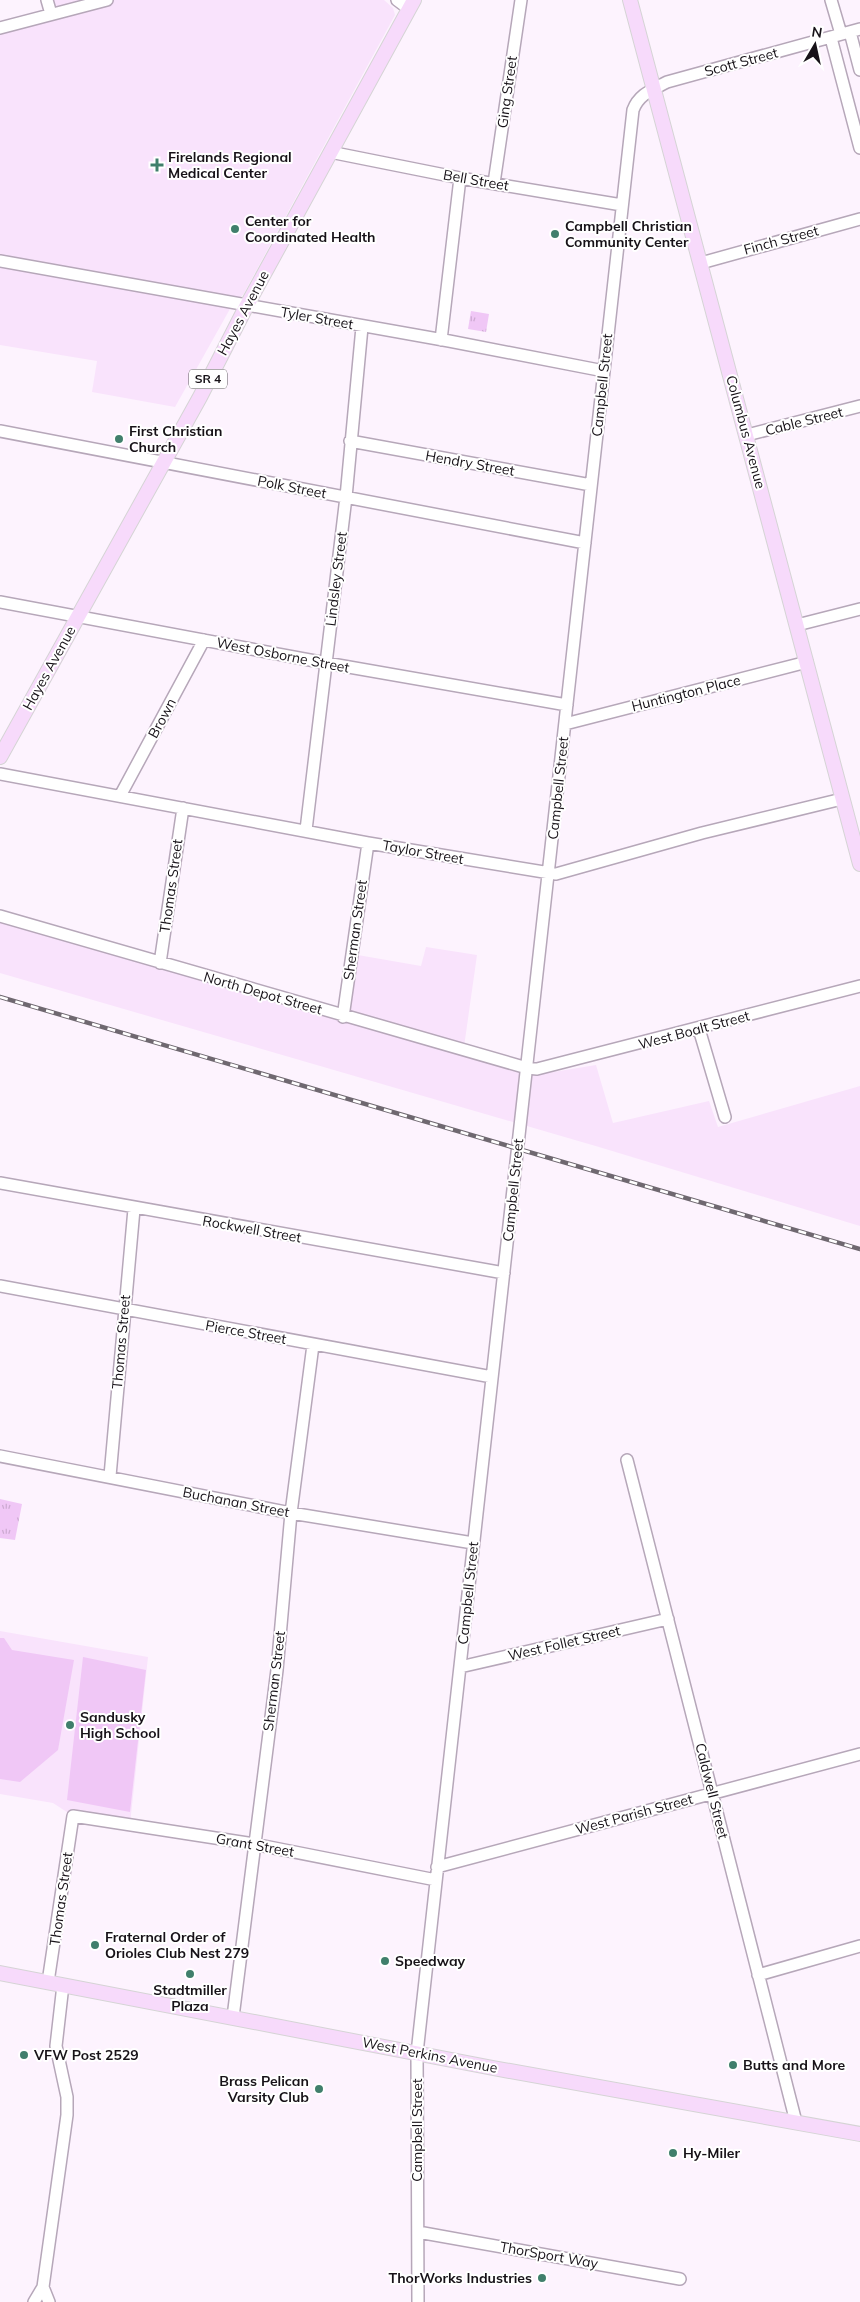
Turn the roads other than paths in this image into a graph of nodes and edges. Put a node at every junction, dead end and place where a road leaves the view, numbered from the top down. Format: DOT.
graph roads {
  1 [pos="47,0"];
  2 [pos="106,0"];
  3 [pos="397,0"];
  4 [pos="520,0"];
  5 [pos="630,0"];
  6 [pos="831,0"];
  7 [pos="411,4"];
  8 [pos="51,14"];
  9 [pos="0,28"];
  10 [pos="845,33"];
  11 [pos="860,70"];
  12 [pos="653,89"];
  13 [pos="860,148"];
  14 [pos="330,152"];
  15 [pos="460,178"];
  16 [pos="494,183"];
  17 [pos="622,206"];
  18 [pos="860,219"];
  19 [pos="0,261"];
  20 [pos="701,263"];
  21 [pos="247,305"];
  22 [pos="362,327"];
  23 [pos="440,340"];
  24 [pos="604,372"];
  25 [pos="860,406"];
  26 [pos="0,432"];
  27 [pos="747,435"];
  28 [pos="350,441"];
  29 [pos="163,462"];
  30 [pos="591,485"];
  31 [pos="346,497"];
  32 [pos="584,543"];
  33 [pos="0,602"];
  34 [pos="860,609"];
  35 [pos="78,616"];
  36 [pos="797,625"];
  37 [pos="204,640"];
  38 [pos="806,662"];
  39 [pos="326,664"];
  40 [pos="567,706"];
  41 [pos="565,724"];
  42 [pos="0,757"];
  43 [pos="0,774"];
  44 [pos="120,796"];
  45 [pos="842,799"];
  46 [pos="183,808"];
  47 [pos="306,830"];
  48 [pos="368,843"];
  49 [pos="860,864"];
  50 [pos="548,874"];
  51 [pos="0,916"];
  52 [pos="160,963"];
  53 [pos="860,986"];
  54 [pos="343,1016"];
  55 [pos="700,1029"];
  56 [pos="527,1068"];
  57 [pos="726,1117"];
  58 [pos="0,1183"];
  59 [pos="134,1209"];
  60 [pos="504,1273"];
  61 [pos="0,1286"];
  62 [pos="123,1310"];
  63 [pos="313,1345"];
  64 [pos="492,1377"];
  65 [pos="0,1456"];
  66 [pos="627,1460"];
  67 [pos="110,1476"];
  68 [pos="291,1513"];
  69 [pos="473,1543"];
  70 [pos="668,1619"];
  71 [pos="460,1667"];
  72 [pos="860,1754"];
  73 [pos="712,1793"];
  74 [pos="73,1816"];
  75 [pos="254,1844"];
  76 [pos="437,1867"];
  77 [pos="436,1880"];
  78 [pos="860,1946"];
  79 [pos="0,1973"];
  80 [pos="758,1975"];
  81 [pos="48,1982"];
  82 [pos="63,1984"];
  83 [pos="233,2017"];
  84 [pos="417,2053"];
  85 [pos="796,2122"];
  86 [pos="860,2134"];
  87 [pos="418,2232"];
  88 [pos="680,2279"];
  89 [pos="43,2287"];
  90 [pos="34,2302"];
  91 [pos="49,2302"];
  92 [pos="418,2302"];
  1 -- 8 [label="street"];
  2 -- 8 [label="street"];
  3 -- 7 [label="street"];
  4 -- 16 [label="street, Ging Street"];
  5 -- 12 [label="main road, Columbus Avenue"];
  6 -- 10 [label="street"];
  7 -- 14 [label="main road, Hayes Avenue / SR 4"];
  8 -- 9 [label="street"];
  10 -- 11 [label="street"];
  10 -- 12 [label="street, Scott Street"];
  10 -- 13 [label="street"];
  12 -- 17 [label="street, Campbell Street"];
  12 -- 20 [label="main road, Columbus Avenue"];
  14 -- 15 [label="street, Bell Street"];
  14 -- 21 [label="main road, Hayes Avenue / SR 4"];
  15 -- 16 [label="street, Bell Street"];
  15 -- 23 [label="street"];
  16 -- 17 [label="street, Bell Street"];
  17 -- 24 [label="street, Campbell Street"];
  18 -- 20 [label="street, Finch Street"];
  19 -- 21 [label="street, Tyler Street"];
  20 -- 27 [label="main road, Columbus Avenue"];
  21 -- 22 [label="street, Tyler Street"];
  21 -- 29 [label="main road, Hayes Avenue / SR 4"];
  22 -- 23 [label="street, Tyler Street"];
  22 -- 28 [label="street, Lindsley Street"];
  23 -- 24 [label="street, Tyler Street"];
  24 -- 30 [label="street, Campbell Street"];
  25 -- 27 [label="street, Cable Street"];
  26 -- 29 [label="street, Polk Street"];
  27 -- 36 [label="main road, Columbus Avenue"];
  28 -- 30 [label="street, Hendry Street"];
  28 -- 31 [label="street, Lindsley Street"];
  29 -- 31 [label="street, Polk Street"];
  29 -- 35 [label="main road, Hayes Avenue / SR 4"];
  30 -- 32 [label="street, Campbell Street"];
  31 -- 32 [label="street, Polk Street"];
  31 -- 39 [label="street, Lindsley Street"];
  32 -- 40 [label="street, Campbell Street"];
  33 -- 35 [label="street, West Osborne Street"];
  34 -- 36 [label="street"];
  35 -- 37 [label="street, West Osborne Street"];
  35 -- 42 [label="main road, Hayes Avenue / SR 4"];
  36 -- 38 [label="main road, Columbus Avenue"];
  37 -- 39 [label="street, West Osborne Street"];
  37 -- 44 [label="street, Brown"];
  38 -- 41 [label="street, Huntington Place"];
  38 -- 45 [label="main road, Columbus Avenue"];
  39 -- 40 [label="street, West Osborne Street"];
  39 -- 47 [label="street, Lindsley Street"];
  40 -- 41 [label="street, Campbell Street"];
  41 -- 50 [label="street, Campbell Street"];
  43 -- 44 [label="street, Taylor Street"];
  44 -- 46 [label="street, Taylor Street"];
  45 -- 49 [label="main road, Columbus Avenue"];
  45 -- 50 [label="street, Taylor Street"];
  46 -- 47 [label="street, Taylor Street"];
  46 -- 52 [label="street, Thomas Street"];
  47 -- 48 [label="street, Taylor Street"];
  48 -- 50 [label="street, Taylor Street"];
  48 -- 54 [label="street, Sherman Street"];
  50 -- 56 [label="street, Campbell Street"];
  51 -- 52 [label="street, North Depot Street"];
  52 -- 54 [label="street, North Depot Street"];
  53 -- 55 [label="street, West Boalt Street"];
  54 -- 56 [label="street, North Depot Street"];
  55 -- 56 [label="street, West Boalt Street"];
  55 -- 57 [label="street"];
  56 -- 60 [label="street, Campbell Street"];
  58 -- 59 [label="street, Rockwell Street"];
  59 -- 60 [label="street, Rockwell Street"];
  59 -- 62 [label="street, Thomas Street"];
  60 -- 64 [label="street, Campbell Street"];
  61 -- 62 [label="street, Pierce Street"];
  62 -- 63 [label="street, Pierce Street"];
  62 -- 67 [label="street, Thomas Street"];
  63 -- 64 [label="street, Pierce Street"];
  63 -- 68 [label="street, Sherman Street"];
  64 -- 69 [label="street, Campbell Street"];
  65 -- 67 [label="street, Buchanan Street"];
  66 -- 70 [label="street, Caldwell Street"];
  67 -- 68 [label="street, Buchanan Street"];
  68 -- 69 [label="street, Buchanan Street"];
  68 -- 75 [label="street, Sherman Street"];
  69 -- 71 [label="street, Campbell Street"];
  70 -- 71 [label="street, West Follet Street"];
  70 -- 73 [label="street, Caldwell Street"];
  71 -- 76 [label="street, Campbell Street"];
  72 -- 73 [label="street, West Parish Street"];
  73 -- 76 [label="street, West Parish Street"];
  73 -- 80 [label="street, Caldwell Street"];
  74 -- 75 [label="street, Grant Street"];
  74 -- 81 [label="street, Thomas Street"];
  75 -- 77 [label="street, Grant Street"];
  75 -- 83 [label="street, Sherman Street"];
  76 -- 77 [label="street, Campbell Street"];
  77 -- 84 [label="street, Campbell Street"];
  78 -- 80 [label="street"];
  79 -- 81 [label="main road, West Perkins Avenue"];
  80 -- 85 [label="street, Caldwell Street"];
  81 -- 82 [label="main road, West Perkins Avenue"];
  82 -- 83 [label="main road, West Perkins Avenue"];
  82 -- 89 [label="street"];
  83 -- 84 [label="main road, West Perkins Avenue"];
  84 -- 85 [label="main road, West Perkins Avenue"];
  84 -- 87 [label="street, Campbell Street"];
  85 -- 86 [label="main road, West Perkins Avenue"];
  87 -- 88 [label="street, ThorSport Way"];
  87 -- 92 [label="street, Campbell Street"];
  89 -- 90 [label="street"];
  89 -- 91 [label="street"];
}
